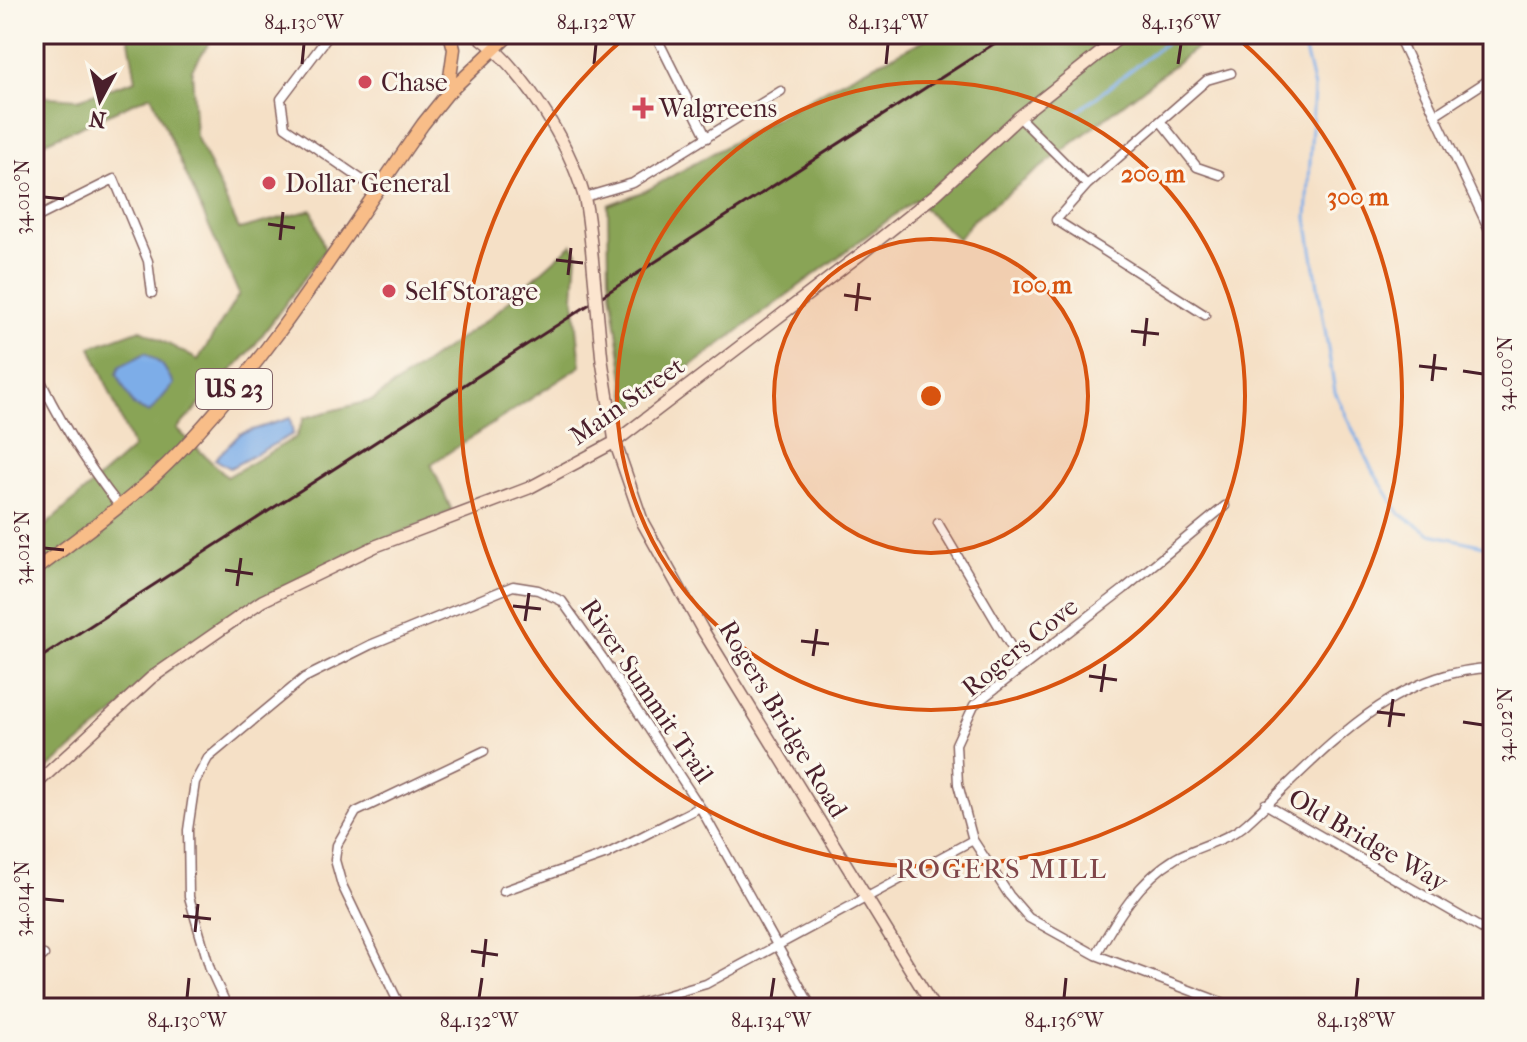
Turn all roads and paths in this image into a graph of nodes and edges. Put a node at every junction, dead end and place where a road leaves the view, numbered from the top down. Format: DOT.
graph roads {
  1 [pos="330,34"];
  2 [pos="450,34"];
  3 [pos="476,34"];
  4 [pos="510,34"];
  5 [pos="655,34"];
  6 [pos="1124,34"];
  7 [pos="1397,34"];
  8 [pos="494,50"];
  9 [pos="1231,73"];
  10 [pos="1493,77"];
  11 [pos="781,91"];
  12 [pos="447,94"];
  13 [pos="1436,114"];
  14 [pos="1019,117"];
  15 [pos="1161,122"];
  16 [pos="707,138"];
  17 [pos="1220,175"];
  18 [pos="1087,185"];
  19 [pos="377,190"];
  20 [pos="585,197"];
  21 [pos="34,219"];
  22 [pos="1493,238"];
  23 [pos="152,293"];
  24 [pos="1205,315"];
  25 [pos="34,366"];
  26 [pos="48,396"];
  27 [pos="34,400"];
  28 [pos="615,442"];
  29 [pos="1225,506"];
  30 [pos="120,507"];
  31 [pos="938,523"];
  32 [pos="34,571"];
  33 [pos="1023,667"];
  34 [pos="1493,668"];
  35 [pos="484,751"];
  36 [pos="34,786"];
  37 [pos="1265,804"];
  38 [pos="700,807"];
  39 [pos="973,840"];
  40 [pos="503,891"];
  41 [pos="867,900"];
  42 [pos="1493,935"];
  43 [pos="780,946"];
  44 [pos="44,955"];
  45 [pos="1096,955"];
  46 [pos="34,962"];
  47 [pos="228,1008"];
  48 [pos="401,1008"];
  49 [pos="623,1008"];
  50 [pos="812,1008"];
  51 [pos="934,1008"];
  52 [pos="1237,1008"];
  1 -- 19 [label="street"];
  2 -- 12 [label="main road"];
  3 -- 8 [label="street, Rogers Bridge Road"];
  4 -- 8 [label="main road, US 23"];
  5 -- 16 [label="street"];
  6 -- 14 [label="street, Main Street"];
  7 -- 13 [label="street"];
  8 -- 12 [label="main road, US 23"];
  8 -- 20 [label="street, Rogers Bridge Road"];
  9 -- 15 [label="street"];
  10 -- 13 [label="street"];
  11 -- 16 [label="street"];
  12 -- 19 [label="main road, US 23"];
  13 -- 22 [label="street"];
  14 -- 18 [label="street"];
  14 -- 28 [label="street, Main Street"];
  15 -- 17 [label="street"];
  15 -- 18 [label="street"];
  16 -- 20 [label="street"];
  18 -- 24 [label="street"];
  19 -- 30 [label="main road, US 23"];
  20 -- 28 [label="street, Rogers Bridge Road, bridge"];
  21 -- 23 [label="street"];
  25 -- 26 [label="street"];
  26 -- 27 [label="street"];
  26 -- 30 [label="street"];
  28 -- 36 [label="street, Main Street"];
  28 -- 41 [label="street, Rogers Bridge Road"];
  29 -- 33 [label="street, Rogers Cove"];
  30 -- 32 [label="main road, US 23"];
  31 -- 33 [label="street"];
  33 -- 39 [label="street, Rogers Cove"];
  34 -- 37 [label="street"];
  35 -- 48 [label="street"];
  37 -- 42 [label="street, Old Bridge Way"];
  37 -- 45 [label="street"];
  38 -- 40 [label="street"];
  38 -- 43 [label="street, River Summit Trail"];
  38 -- 47 [label="street, River Summit Trail"];
  39 -- 41 [label="street"];
  39 -- 45 [label="street, Rogers Cove"];
  41 -- 43 [label="street"];
  41 -- 51 [label="street, Rogers Bridge Road"];
  43 -- 49 [label="street"];
  43 -- 50 [label="street, River Summit Trail"];
  44 -- 46 [label="street"];
  45 -- 52 [label="street, Rogers Cove"];
}
